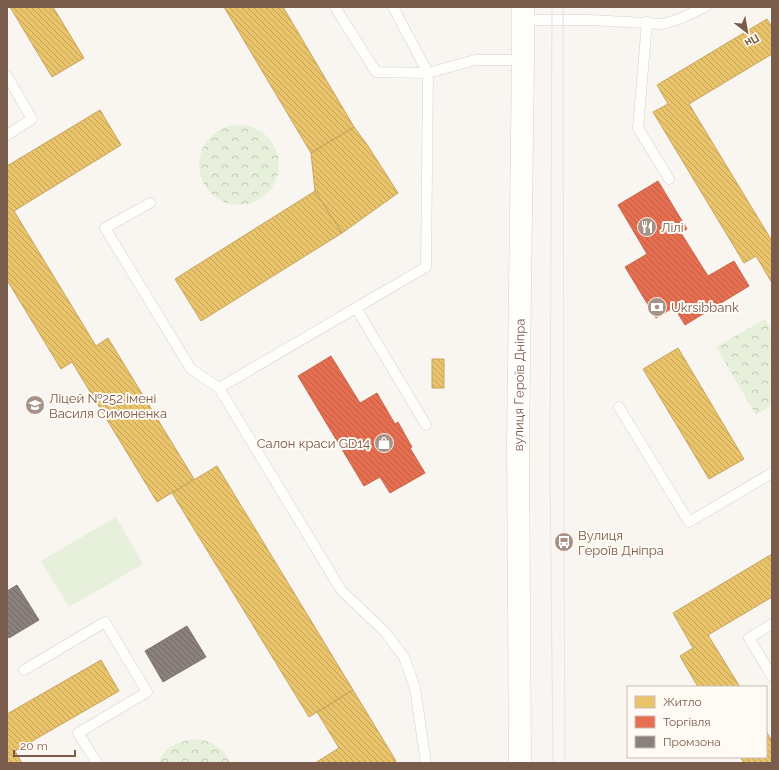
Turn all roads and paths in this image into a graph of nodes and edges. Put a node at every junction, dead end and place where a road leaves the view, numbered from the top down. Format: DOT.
graph roads {
  1 [pos="335,7"];
  2 [pos="393,7"];
  3 [pos="703,7"];
  4 [pos="523,13"];
  5 [pos="646,22"];
  6 [pos="523,60"];
  7 [pos="428,73"];
  8 [pos="7,76"];
  9 [pos="7,134"];
  10 [pos="669,179"];
  11 [pos="150,203"];
  12 [pos="356,308"];
  13 [pos="219,388"];
  14 [pos="620,407"];
  15 [pos="426,425"];
  16 [pos="772,473"];
  17 [pos="772,624"];
  18 [pos="24,670"];
  19 [pos="772,676"];
  20 [pos="97,763"];
  21 [pos="426,763"];
  22 [pos="520,763"];
  1 -- 7 [label="lane"];
  2 -- 7 [label="lane"];
  3 -- 5 [label="lane"];
  4 -- 5 [label="lane"];
  4 -- 6 [label="main road, вулиця Героїв Дніпра"];
  5 -- 10 [label="lane"];
  6 -- 7 [label="lane"];
  6 -- 22 [label="main road, вулиця Героїв Дніпра"];
  7 -- 12 [label="lane"];
  8 -- 9 [label="lane"];
  11 -- 13 [label="lane"];
  12 -- 13 [label="lane"];
  12 -- 15 [label="lane"];
  13 -- 21 [label="lane"];
  14 -- 16 [label="lane"];
  17 -- 19 [label="lane"];
  18 -- 20 [label="lane"];
}
